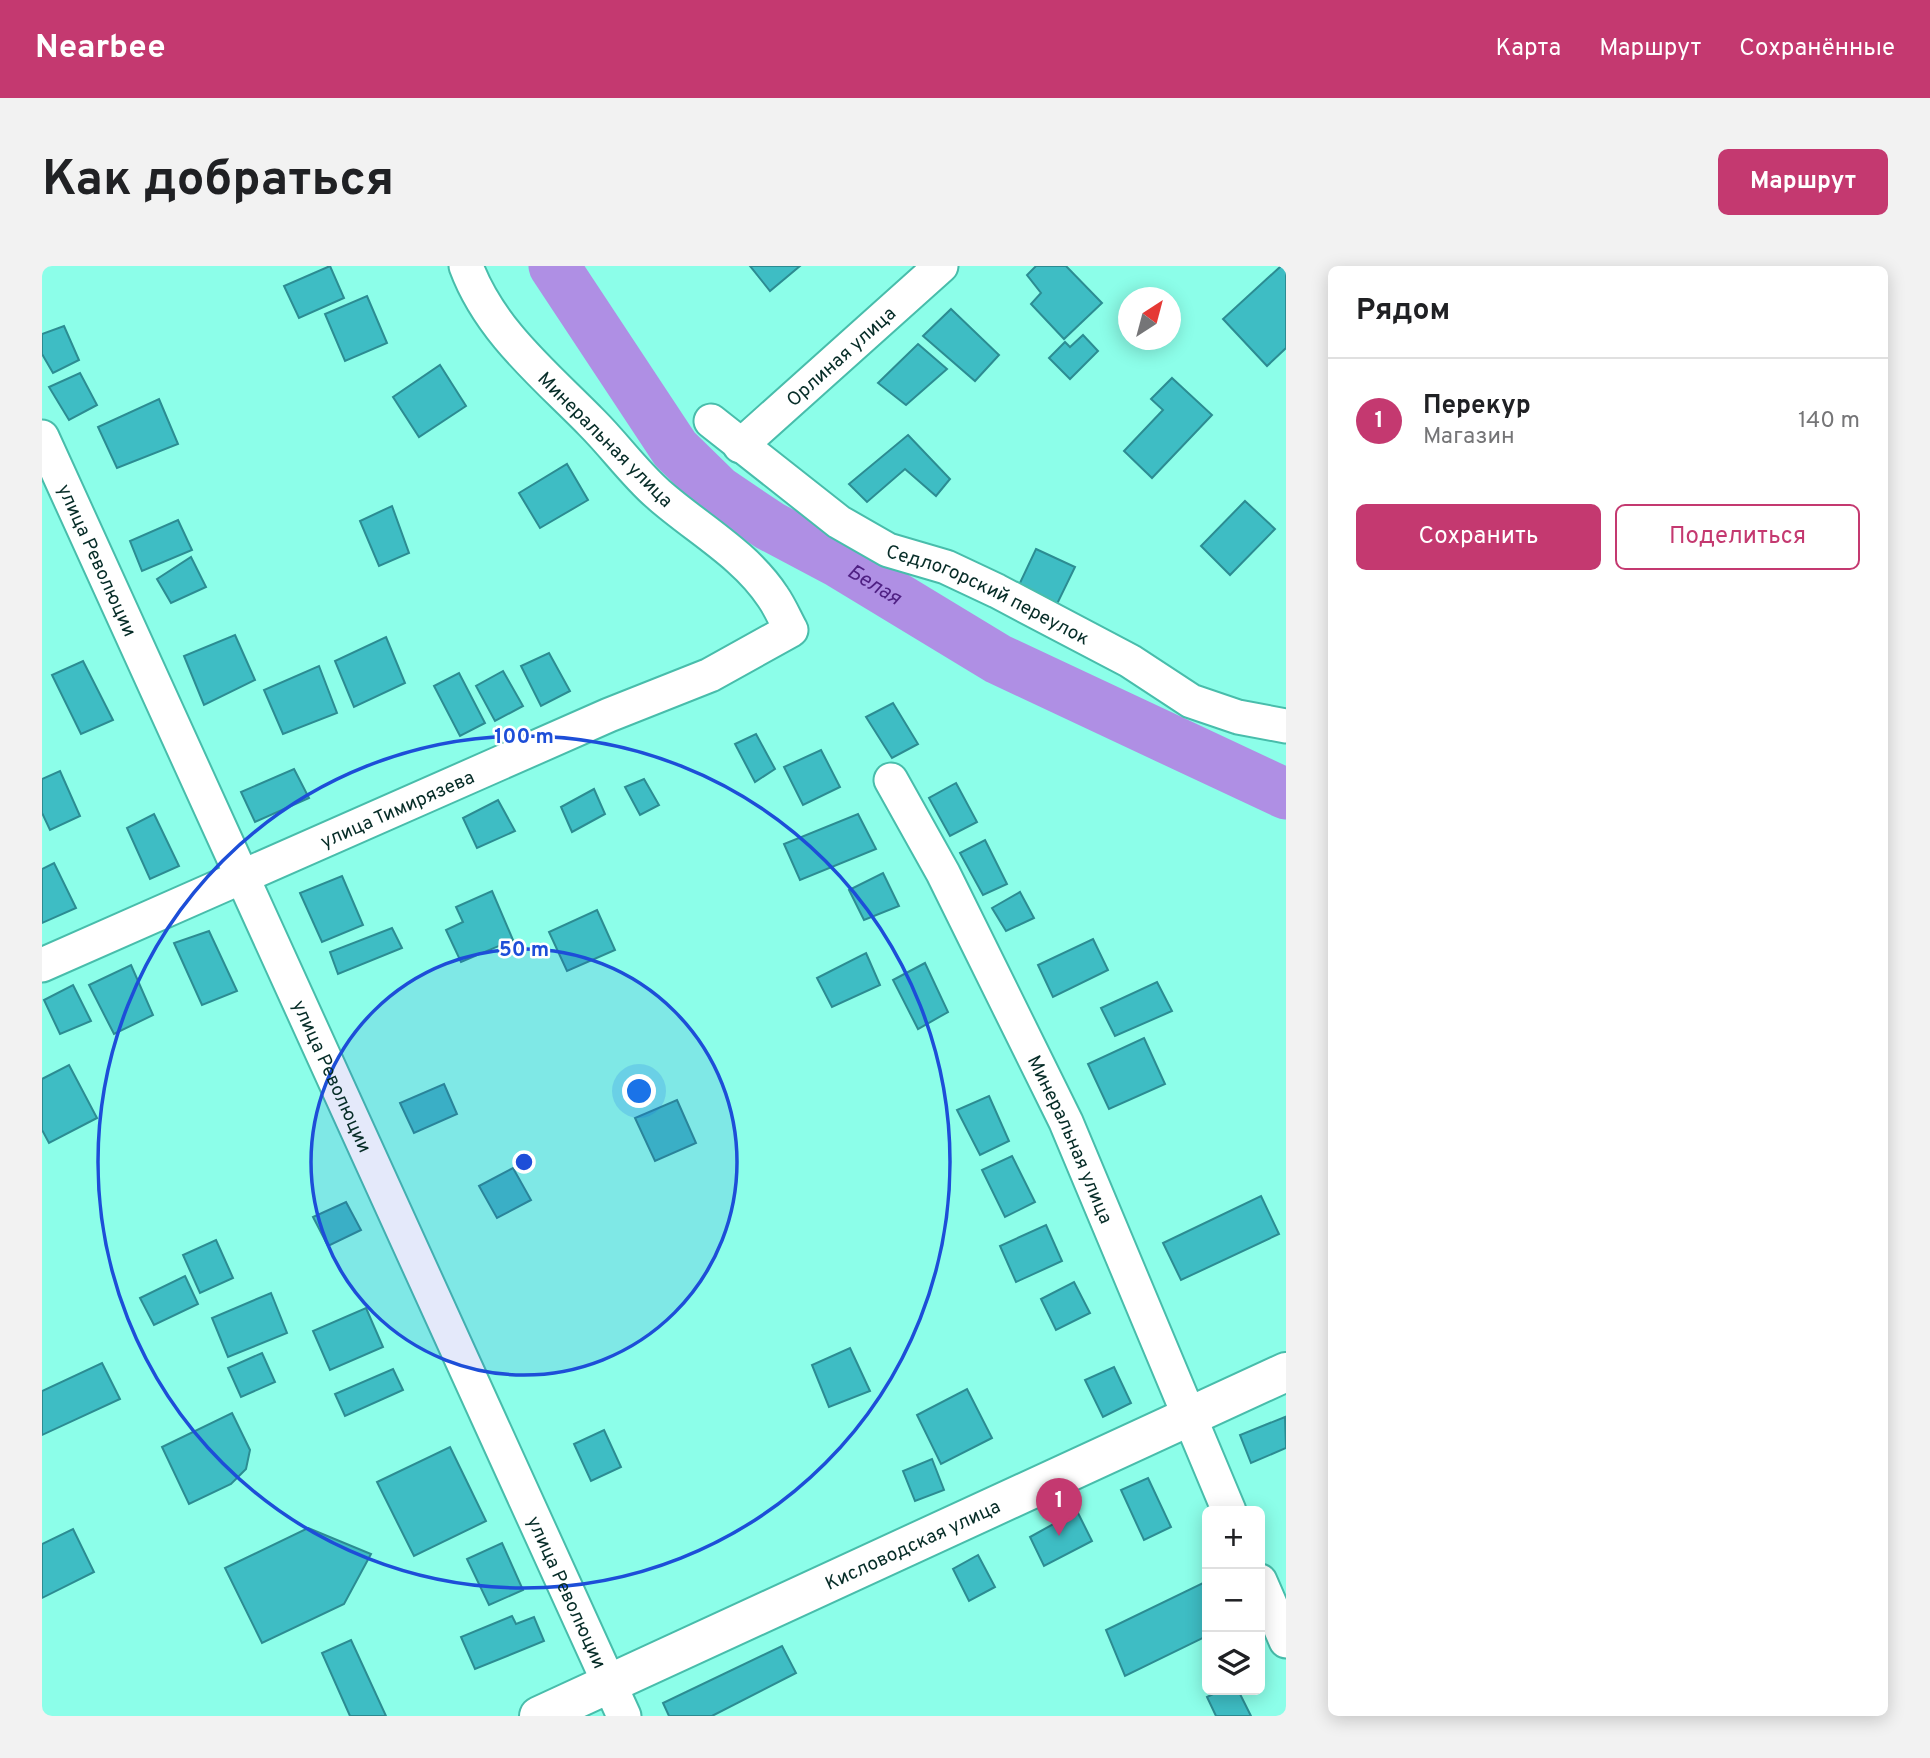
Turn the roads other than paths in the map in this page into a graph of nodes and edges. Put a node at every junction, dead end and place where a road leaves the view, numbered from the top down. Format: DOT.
graph roads {
  1 [pos="466,266"];
  2 [pos="941,266"];
  3 [pos="711,421"];
  4 [pos="42,437"];
  5 [pos="740,446"];
  6 [pos="790,630"];
  7 [pos="1286,726"];
  8 [pos="891,780"];
  9 [pos="242,876"];
  10 [pos="42,965"];
  11 [pos="1286,1372"];
  12 [pos="1188,1417"];
  13 [pos="1227,1506"];
  14 [pos="1265,1593"];
  15 [pos="1286,1641"];
  16 [pos="617,1700"];
  17 [pos="539,1716"];
  1 -- 6 [label="street, Минеральная улица"];
  2 -- 5 [label="street, Орлиная улица"];
  3 -- 5 [label="street, Седлогорский переулок"];
  4 -- 9 [label="street, улица Революции"];
  5 -- 7 [label="street, Седлогорский переулок"];
  6 -- 9 [label="street, улица Тимирязева"];
  8 -- 12 [label="street, Минеральная улица"];
  9 -- 10 [label="street, улица Тимирязева"];
  9 -- 16 [label="street, улица Революции"];
  11 -- 12 [label="main road, Кисловодская улица"];
  12 -- 13 [label="street, Минеральная улица"];
  12 -- 16 [label="main road, Кисловодская улица"];
  14 -- 15 [label="street"];
  16 -- 17 [label="main road, Кисловодская улица"];
}
